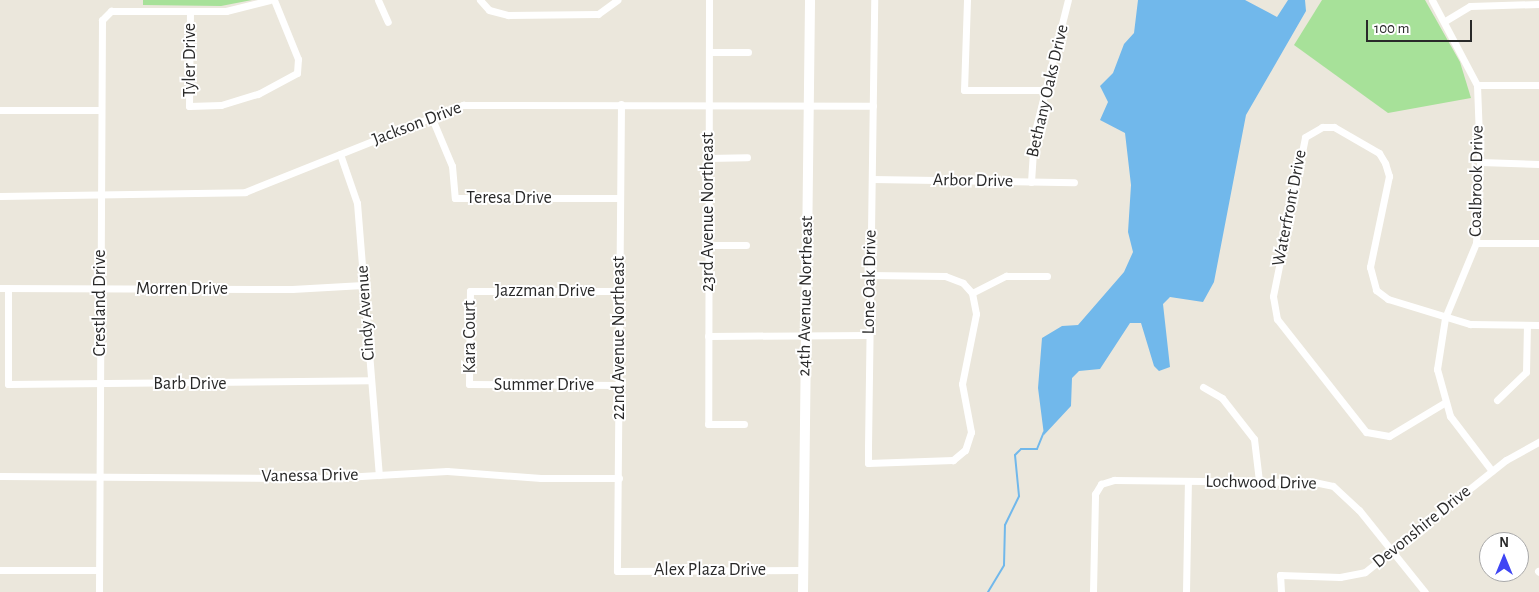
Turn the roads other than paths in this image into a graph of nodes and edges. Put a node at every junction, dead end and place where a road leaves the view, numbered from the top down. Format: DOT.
graph roads {
  1 [pos="270,0"];
  2 [pos="274,0"];
  3 [pos="378,0"];
  4 [pos="480,0"];
  5 [pos="709,0"];
  6 [pos="810,0"];
  7 [pos="874,0"];
  8 [pos="967,0"];
  9 [pos="1068,0"];
  10 [pos="1432,0"];
  11 [pos="615,3"];
  12 [pos="1539,4"];
  13 [pos="190,12"];
  14 [pos="388,22"];
  15 [pos="1445,22"];
  16 [pos="709,52"];
  17 [pos="748,52"];
  18 [pos="1477,85"];
  19 [pos="1539,85"];
  20 [pos="1048,90"];
  21 [pos="621,104"];
  22 [pos="808,104"];
  23 [pos="709,106"];
  24 [pos="873,106"];
  25 [pos="0,110"];
  26 [pos="100,110"];
  27 [pos="431,116"];
  28 [pos="340,154"];
  29 [pos="747,157"];
  30 [pos="708,158"];
  31 [pos="1480,162"];
  32 [pos="1539,164"];
  33 [pos="872,180"];
  34 [pos="1031,182"];
  35 [pos="1074,182"];
  36 [pos="0,196"];
  37 [pos="100,196"];
  38 [pos="619,198"];
  39 [pos="1476,243"];
  40 [pos="1539,243"];
  41 [pos="708,245"];
  42 [pos="746,245"];
  43 [pos="870,275"];
  44 [pos="1047,276"];
  45 [pos="363,285"];
  46 [pos="4,288"];
  47 [pos="99,288"];
  48 [pos="470,291"];
  49 [pos="619,291"];
  50 [pos="972,293"];
  51 [pos="1446,318"];
  52 [pos="1527,325"];
  53 [pos="1539,325"];
  54 [pos="806,335"];
  55 [pos="708,336"];
  56 [pos="869,336"];
  57 [pos="371,380"];
  58 [pos="100,383"];
  59 [pos="470,384"];
  60 [pos="619,385"];
  61 [pos="1203,387"];
  62 [pos="1497,400"];
  63 [pos="1444,403"];
  64 [pos="744,424"];
  65 [pos="1539,442"];
  66 [pos="1492,471"];
  67 [pos="379,475"];
  68 [pos="0,476"];
  69 [pos="98,477"];
  70 [pos="619,478"];
  71 [pos="1188,481"];
  72 [pos="1259,481"];
  73 [pos="1392,551"];
  74 [pos="0,570"];
  75 [pos="99,570"];
  76 [pos="803,570"];
  77 [pos="617,571"];
  78 [pos="99,592"];
  79 [pos="803,592"];
  80 [pos="1093,592"];
  81 [pos="1186,592"];
  82 [pos="1281,592"];
  83 [pos="1426,592"];
  1 -- 13 [label="street"];
  2 -- 13 [label="street, Tyler Drive"];
  3 -- 14 [label="street"];
  4 -- 11 [label="street"];
  5 -- 16 [label="street, 23rd Avenue Northeast"];
  6 -- 22 [label="street, 24th Avenue Northeast"];
  7 -- 24 [label="street, Lone Oak Drive"];
  8 -- 20 [label="street"];
  9 -- 20 [label="street, Bethany Oaks Drive"];
  10 -- 15 [label="street, Coalbrook Drive"];
  12 -- 15 [label="street"];
  13 -- 26 [label="street, Crestland Drive"];
  15 -- 18 [label="street, Coalbrook Drive"];
  16 -- 17 [label="street"];
  16 -- 23 [label="street, 23rd Avenue Northeast"];
  18 -- 19 [label="street"];
  18 -- 31 [label="street, Coalbrook Drive"];
  20 -- 34 [label="street, Bethany Oaks Drive"];
  21 -- 23 [label="street, Jackson Drive"];
  21 -- 27 [label="street, Jackson Drive"];
  21 -- 38 [label="street, 22nd Avenue Northeast"];
  22 -- 23 [label="street, Jackson Drive"];
  22 -- 24 [label="street, Jackson Drive"];
  22 -- 54 [label="street, 24th Avenue Northeast"];
  23 -- 30 [label="street, 23rd Avenue Northeast"];
  24 -- 33 [label="street, Lone Oak Drive"];
  25 -- 26 [label="street"];
  26 -- 37 [label="street, Crestland Drive"];
  27 -- 28 [label="street, Jackson Drive"];
  27 -- 38 [label="street, Teresa Drive"];
  28 -- 37 [label="street, Jackson Drive"];
  28 -- 45 [label="street, Cindy Avenue"];
  29 -- 30 [label="street"];
  30 -- 41 [label="street, 23rd Avenue Northeast"];
  31 -- 32 [label="street"];
  31 -- 39 [label="street, Coalbrook Drive"];
  33 -- 34 [label="street, Arbor Drive"];
  33 -- 43 [label="street, Lone Oak Drive"];
  34 -- 35 [label="street, Arbor Drive"];
  36 -- 37 [label="street, Jackson Drive"];
  37 -- 47 [label="street, Crestland Drive"];
  38 -- 49 [label="street, 22nd Avenue Northeast"];
  39 -- 40 [label="street"];
  39 -- 51 [label="street, Coalbrook Drive"];
  41 -- 42 [label="street"];
  41 -- 55 [label="street, 23rd Avenue Northeast"];
  43 -- 50 [label="street"];
  43 -- 56 [label="street, Lone Oak Drive"];
  44 -- 50 [label="street"];
  45 -- 47 [label="street, Morren Drive"];
  45 -- 57 [label="street, Cindy Avenue"];
  46 -- 47 [label="street, Morren Drive"];
  46 -- 58 [label="street, Barb Drive"];
  47 -- 58 [label="street, Crestland Drive"];
  48 -- 49 [label="street, Jazzman Drive"];
  48 -- 59 [label="street, Kara Court"];
  49 -- 60 [label="street, 22nd Avenue Northeast"];
  50 -- 56 [label="street, Lone Oak Drive"];
  51 -- 52 [label="street, Waterfront Drive"];
  51 -- 63 [label="street, Coalbrook Drive"];
  51 -- 63 [label="street, Waterfront Drive"];
  52 -- 53 [label="street, Waterfront Drive"];
  52 -- 62 [label="street"];
  54 -- 55 [label="street"];
  54 -- 56 [label="street"];
  54 -- 76 [label="street, 24th Avenue Northeast"];
  55 -- 64 [label="street, 23rd Avenue Northeast"];
  57 -- 58 [label="street, Barb Drive"];
  57 -- 67 [label="street, Cindy Avenue"];
  58 -- 69 [label="street, Crestland Drive"];
  59 -- 60 [label="street, Summer Drive"];
  60 -- 70 [label="street, 22nd Avenue Northeast"];
  61 -- 72 [label="street"];
  63 -- 66 [label="street, Coalbrook Drive"];
  65 -- 66 [label="street, Devonshire Drive"];
  66 -- 73 [label="street, Devonshire Drive"];
  67 -- 69 [label="street, Vanessa Drive"];
  67 -- 70 [label="street, Vanessa Drive"];
  68 -- 69 [label="street, Vanessa Drive"];
  69 -- 75 [label="street, Crestland Drive"];
  70 -- 77 [label="street, 22nd Avenue Northeast"];
  71 -- 72 [label="street, Lochwood Drive"];
  71 -- 80 [label="street, Lochwood Drive"];
  71 -- 81 [label="street"];
  72 -- 73 [label="street, Lochwood Drive"];
  73 -- 82 [label="street, Devonshire Drive"];
  73 -- 83 [label="street, Lochwood Drive"];
  74 -- 75 [label="street"];
  75 -- 78 [label="street, Crestland Drive"];
  76 -- 77 [label="street, Alex Plaza Drive"];
  76 -- 79 [label="street, 24th Avenue Northeast"];
}
